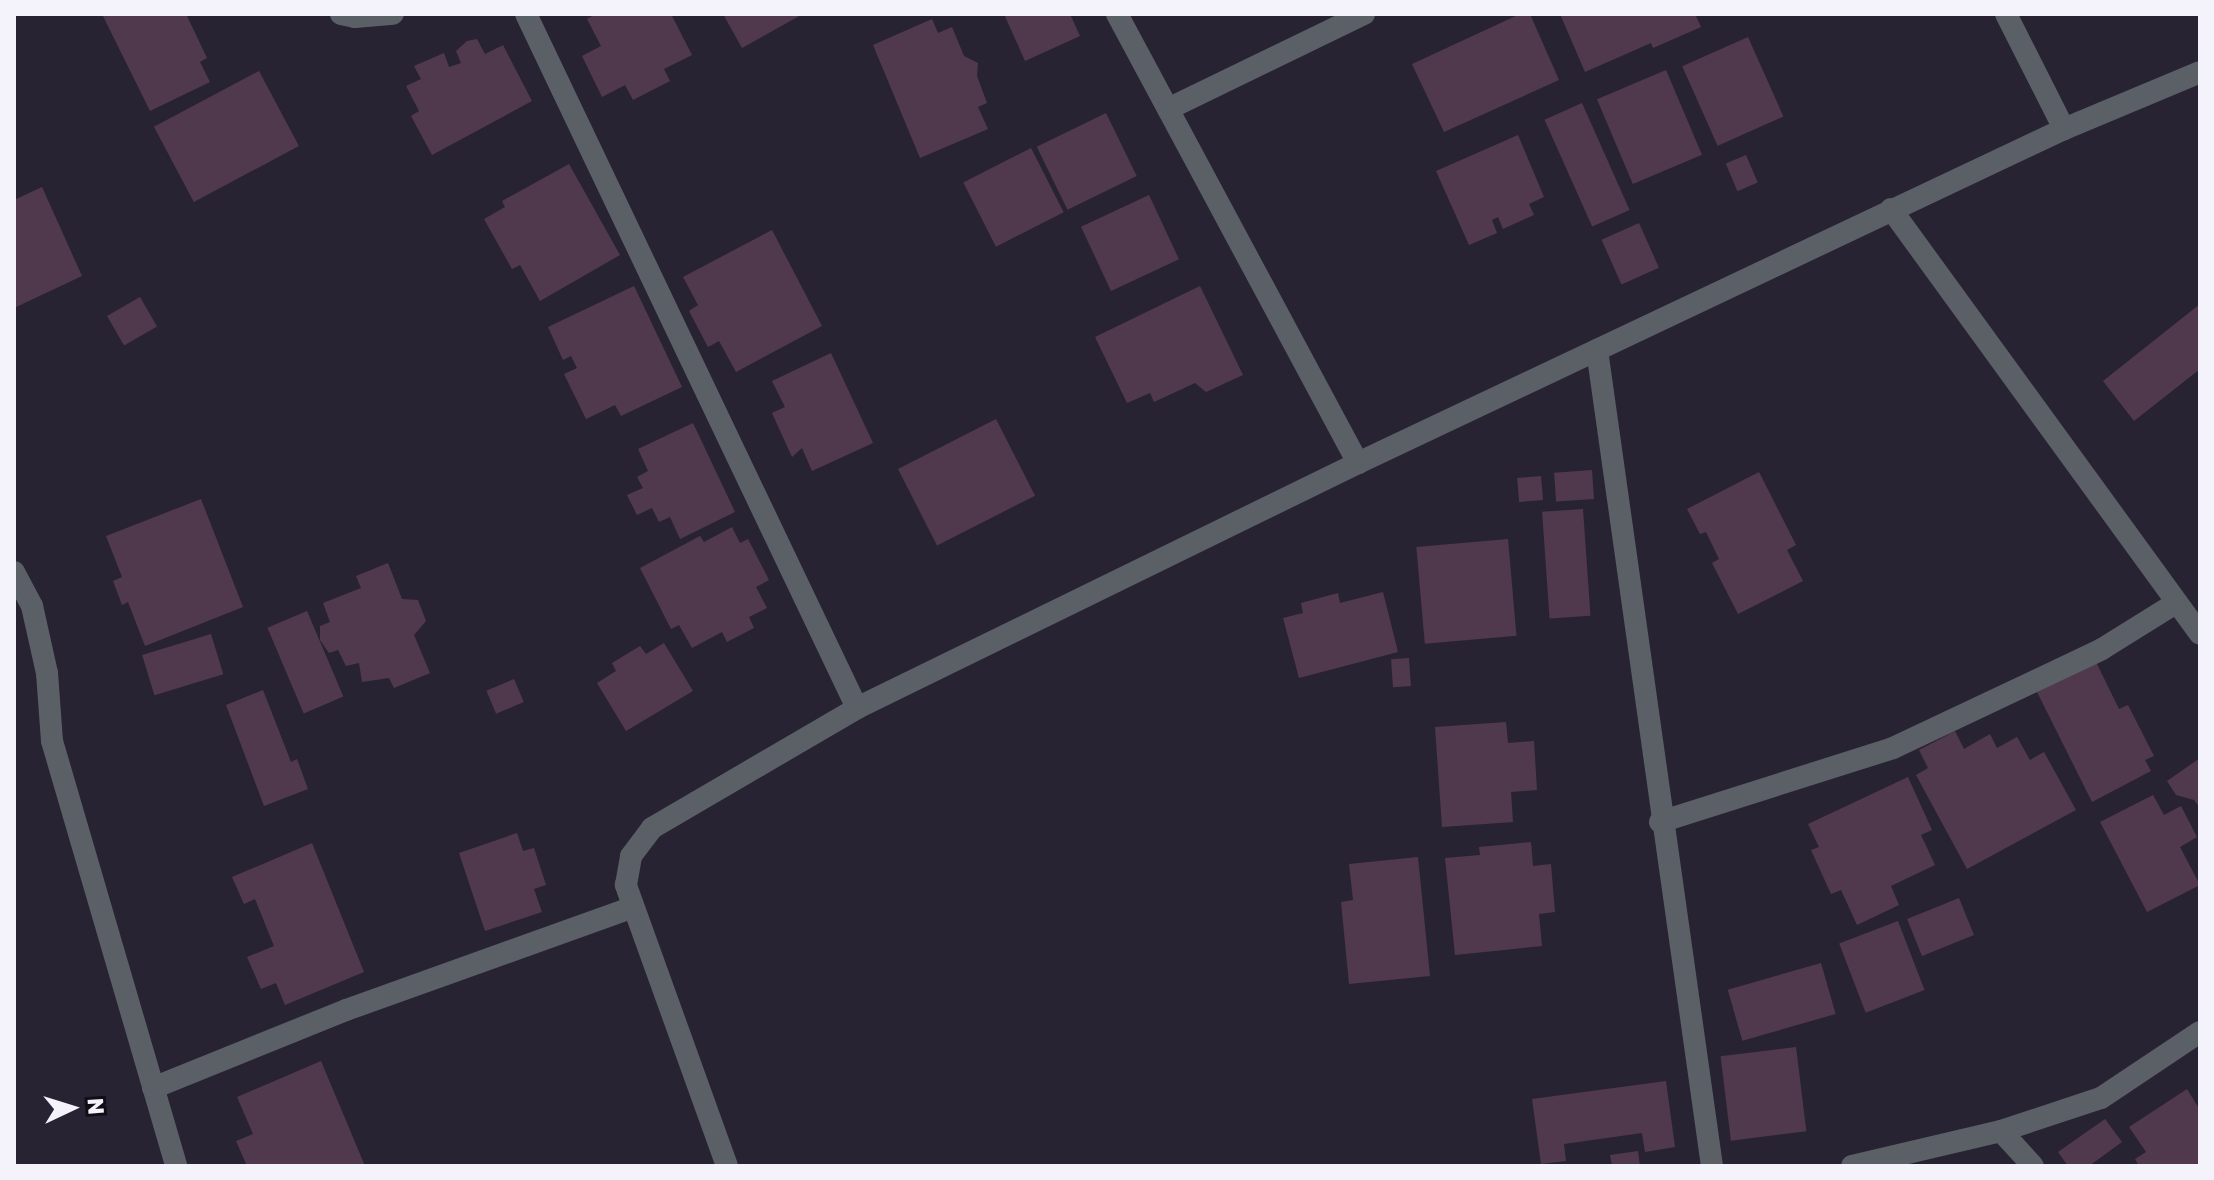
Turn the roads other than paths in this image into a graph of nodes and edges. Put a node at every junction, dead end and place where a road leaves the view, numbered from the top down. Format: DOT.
graph roads {
  1 [pos="341,14"];
  2 [pos="393,14"];
  3 [pos="526,14"];
  4 [pos="1117,14"];
  5 [pos="1364,14"];
  6 [pos="2006,14"];
  7 [pos="2200,72"];
  8 [pos="1168,109"];
  9 [pos="2064,129"];
  10 [pos="1891,209"];
  11 [pos="1597,350"];
  12 [pos="1358,463"];
  13 [pos="14,572"];
  14 [pos="2176,603"];
  15 [pos="2200,634"];
  16 [pos="857,708"];
  17 [pos="1660,822"];
  18 [pos="633,907"];
  19 [pos="2200,1032"];
  20 [pos="153,1088"];
  21 [pos="2001,1131"];
  22 [pos="176,1166"];
  23 [pos="727,1166"];
  24 [pos="1712,1166"];
  25 [pos="1852,1166"];
  26 [pos="2033,1166"];
  1 -- 2 [label="street"];
  3 -- 16 [label="street"];
  4 -- 8 [label="street"];
  5 -- 8 [label="street"];
  6 -- 9 [label="street"];
  7 -- 9 [label="street"];
  8 -- 12 [label="street"];
  9 -- 10 [label="street"];
  10 -- 11 [label="street"];
  10 -- 14 [label="street"];
  11 -- 12 [label="street"];
  11 -- 17 [label="street"];
  12 -- 16 [label="street"];
  13 -- 20 [label="street"];
  14 -- 15 [label="street"];
  14 -- 17 [label="street"];
  16 -- 18 [label="street"];
  17 -- 24 [label="street"];
  18 -- 20 [label="street"];
  18 -- 23 [label="street"];
  19 -- 21 [label="street"];
  20 -- 22 [label="street"];
  21 -- 25 [label="street"];
  21 -- 26 [label="street"];
}
